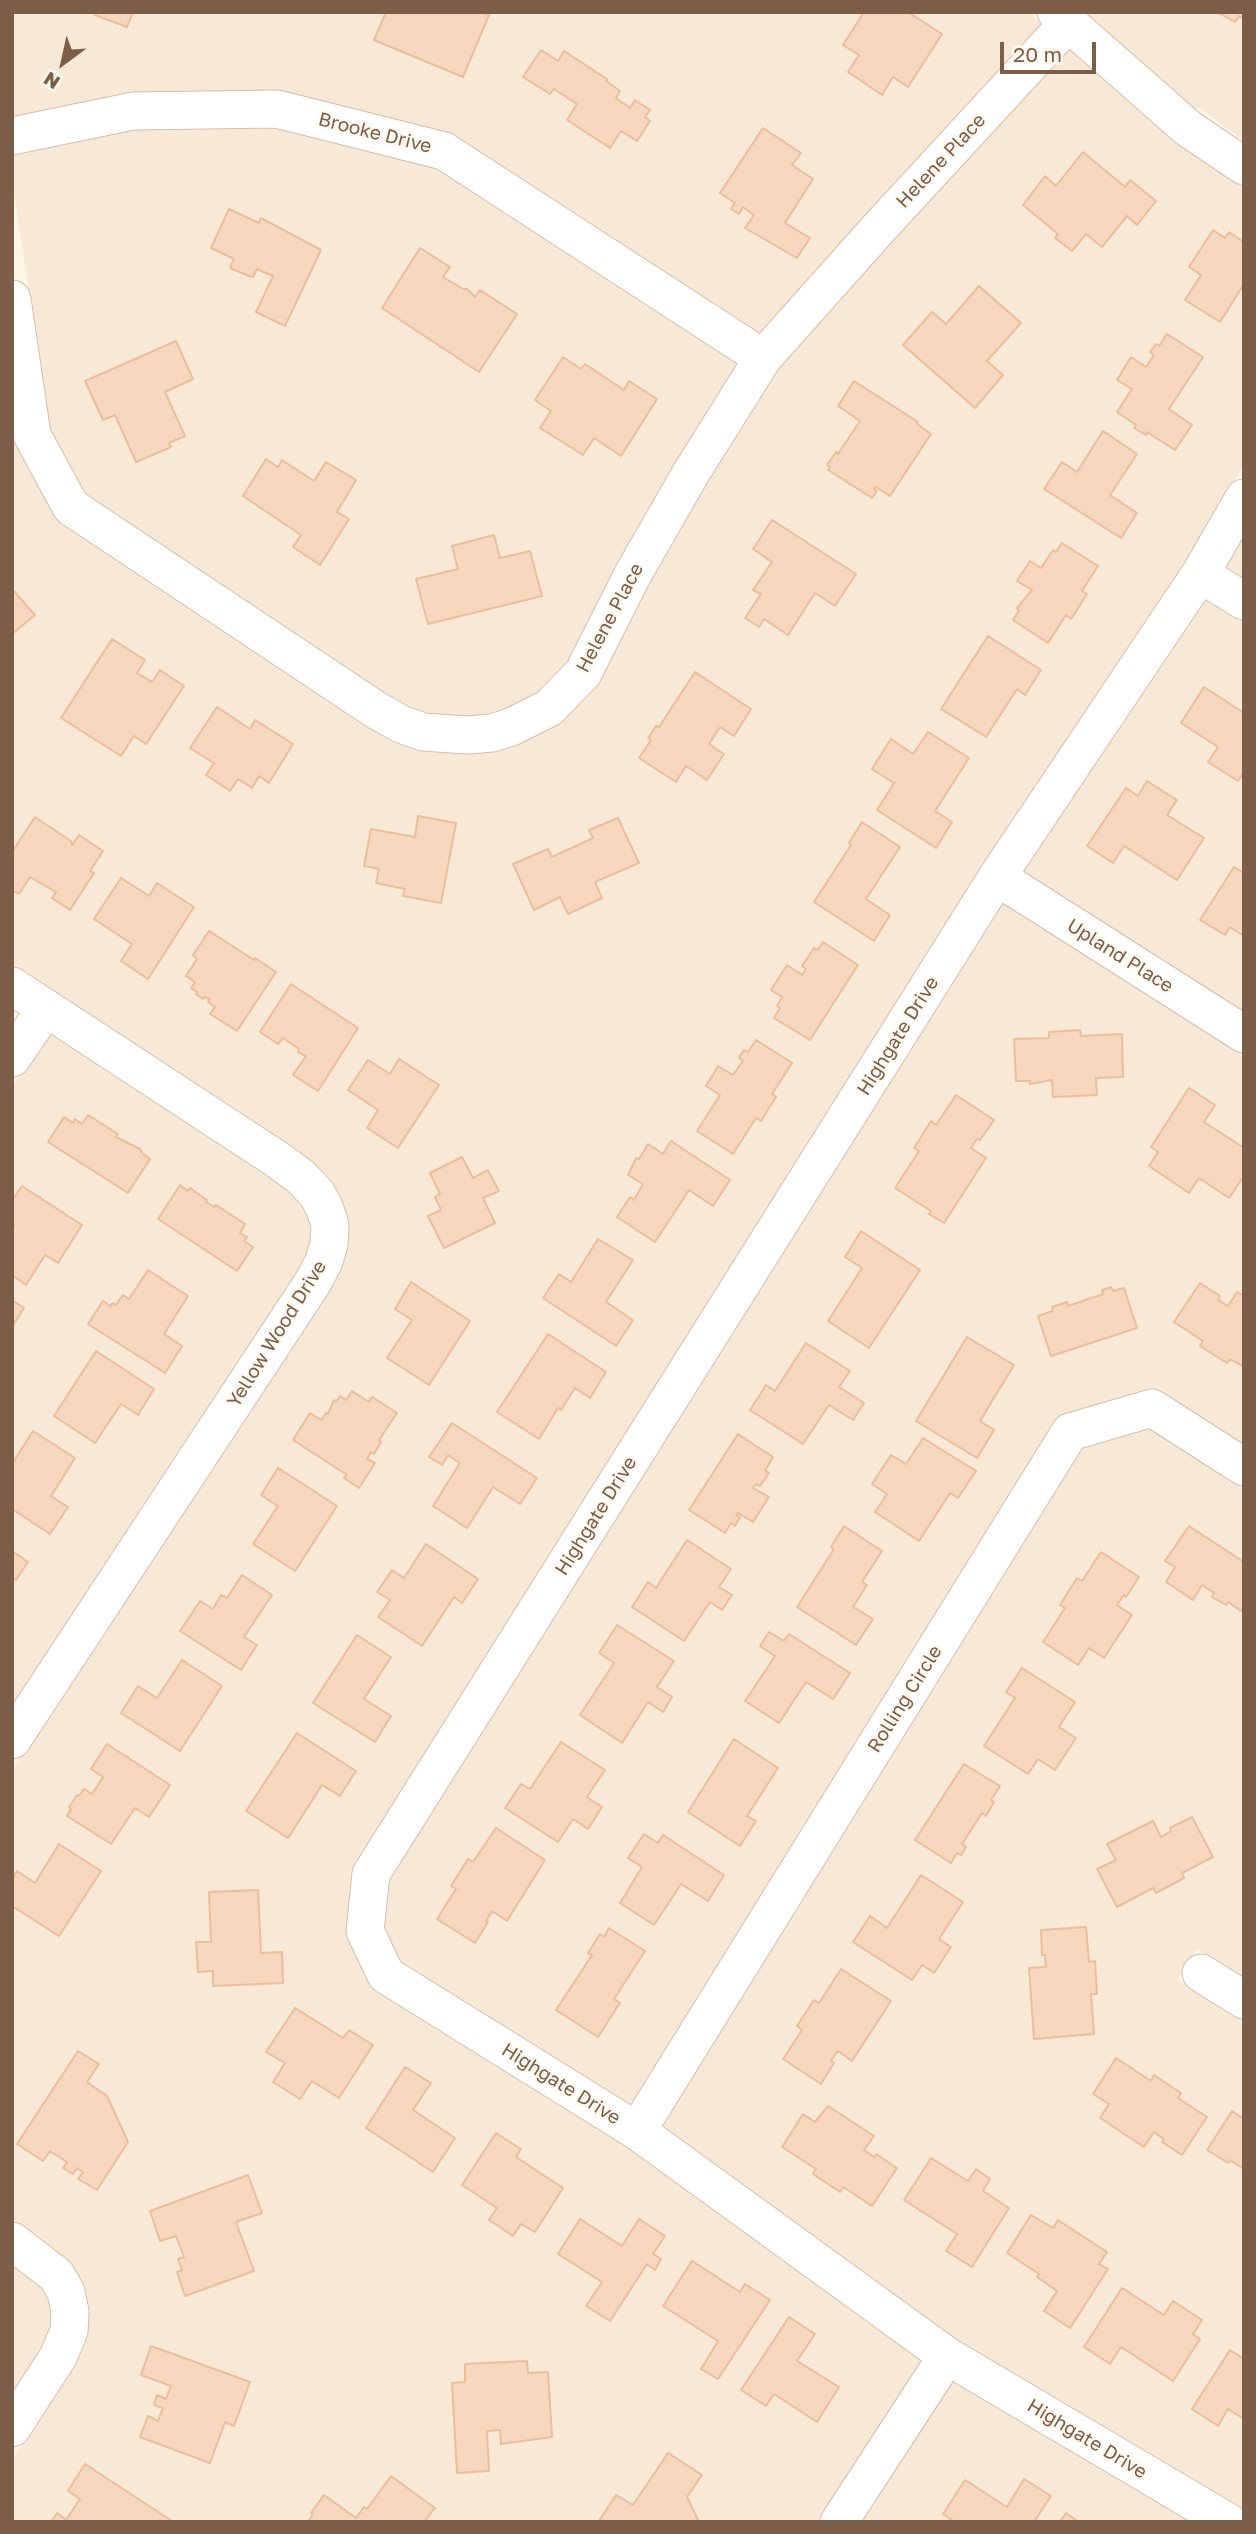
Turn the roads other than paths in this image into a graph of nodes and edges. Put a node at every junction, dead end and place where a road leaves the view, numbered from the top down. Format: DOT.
graph roads {
  1 [pos="1062,18"];
  2 [pos="12,136"];
  3 [pos="1244,166"];
  4 [pos="12,299"];
  5 [pos="763,358"];
  6 [pos="1244,498"];
  7 [pos="1200,574"];
  8 [pos="1244,601"];
  9 [pos="997,877"];
  10 [pos="12,986"];
  11 [pos="46,1008"];
  12 [pos="1244,1034"];
  13 [pos="12,1058"];
  14 [pos="1244,1467"];
  15 [pos="12,1740"];
  16 [pos="1202,1973"];
  17 [pos="1244,2000"];
  18 [pos="637,2131"];
  19 [pos="12,2241"];
  20 [pos="947,2356"];
  21 [pos="12,2428"];
  22 [pos="839,2522"];
  23 [pos="1228,2522"];
  1 -- 3 [label="street"];
  1 -- 5 [label="street, Helene Place"];
  2 -- 5 [label="street, Brooke Drive"];
  4 -- 5 [label="street, Helene Place"];
  6 -- 7 [label="street, Highgate Drive"];
  7 -- 8 [label="street"];
  7 -- 9 [label="street, Highgate Drive"];
  9 -- 12 [label="street, Upland Place"];
  9 -- 18 [label="street, Highgate Drive"];
  10 -- 11 [label="street, Yellow Wood Drive"];
  11 -- 13 [label="street"];
  11 -- 15 [label="street, Yellow Wood Drive"];
  14 -- 18 [label="street, Rolling Circle"];
  16 -- 17 [label="street"];
  18 -- 20 [label="street, Highgate Drive"];
  19 -- 21 [label="street"];
  20 -- 22 [label="street"];
  20 -- 23 [label="street, Highgate Drive"];
}
